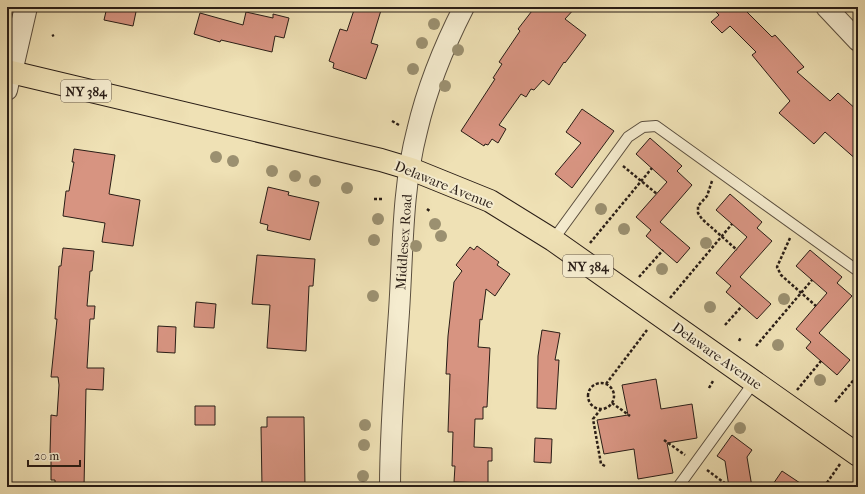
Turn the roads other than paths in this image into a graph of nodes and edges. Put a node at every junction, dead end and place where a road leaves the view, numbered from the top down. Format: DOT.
graph roads {
  1 [pos="26,7"];
  2 [pos="464,7"];
  3 [pos="826,7"];
  4 [pos="858,41"];
  5 [pos="8,76"];
  6 [pos="411,169"];
  7 [pos="553,240"];
  8 [pos="858,271"];
  9 [pos="754,382"];
  10 [pos="858,455"];
  11 [pos="390,487"];
  12 [pos="678,487"];
  1 -- 5 [label="street"];
  2 -- 6 [label="street, Middlesex Road"];
  3 -- 4 [label="street"];
  5 -- 6 [label="main road, Delaware Avenue / NY 384"];
  6 -- 7 [label="main road, Delaware Avenue / NY 384"];
  6 -- 11 [label="street, Middlesex Road"];
  7 -- 8 [label="lane"];
  7 -- 9 [label="main road, Delaware Avenue / NY 384"];
  9 -- 10 [label="main road, Delaware Avenue / NY 384"];
  9 -- 12 [label="lane"];
}
